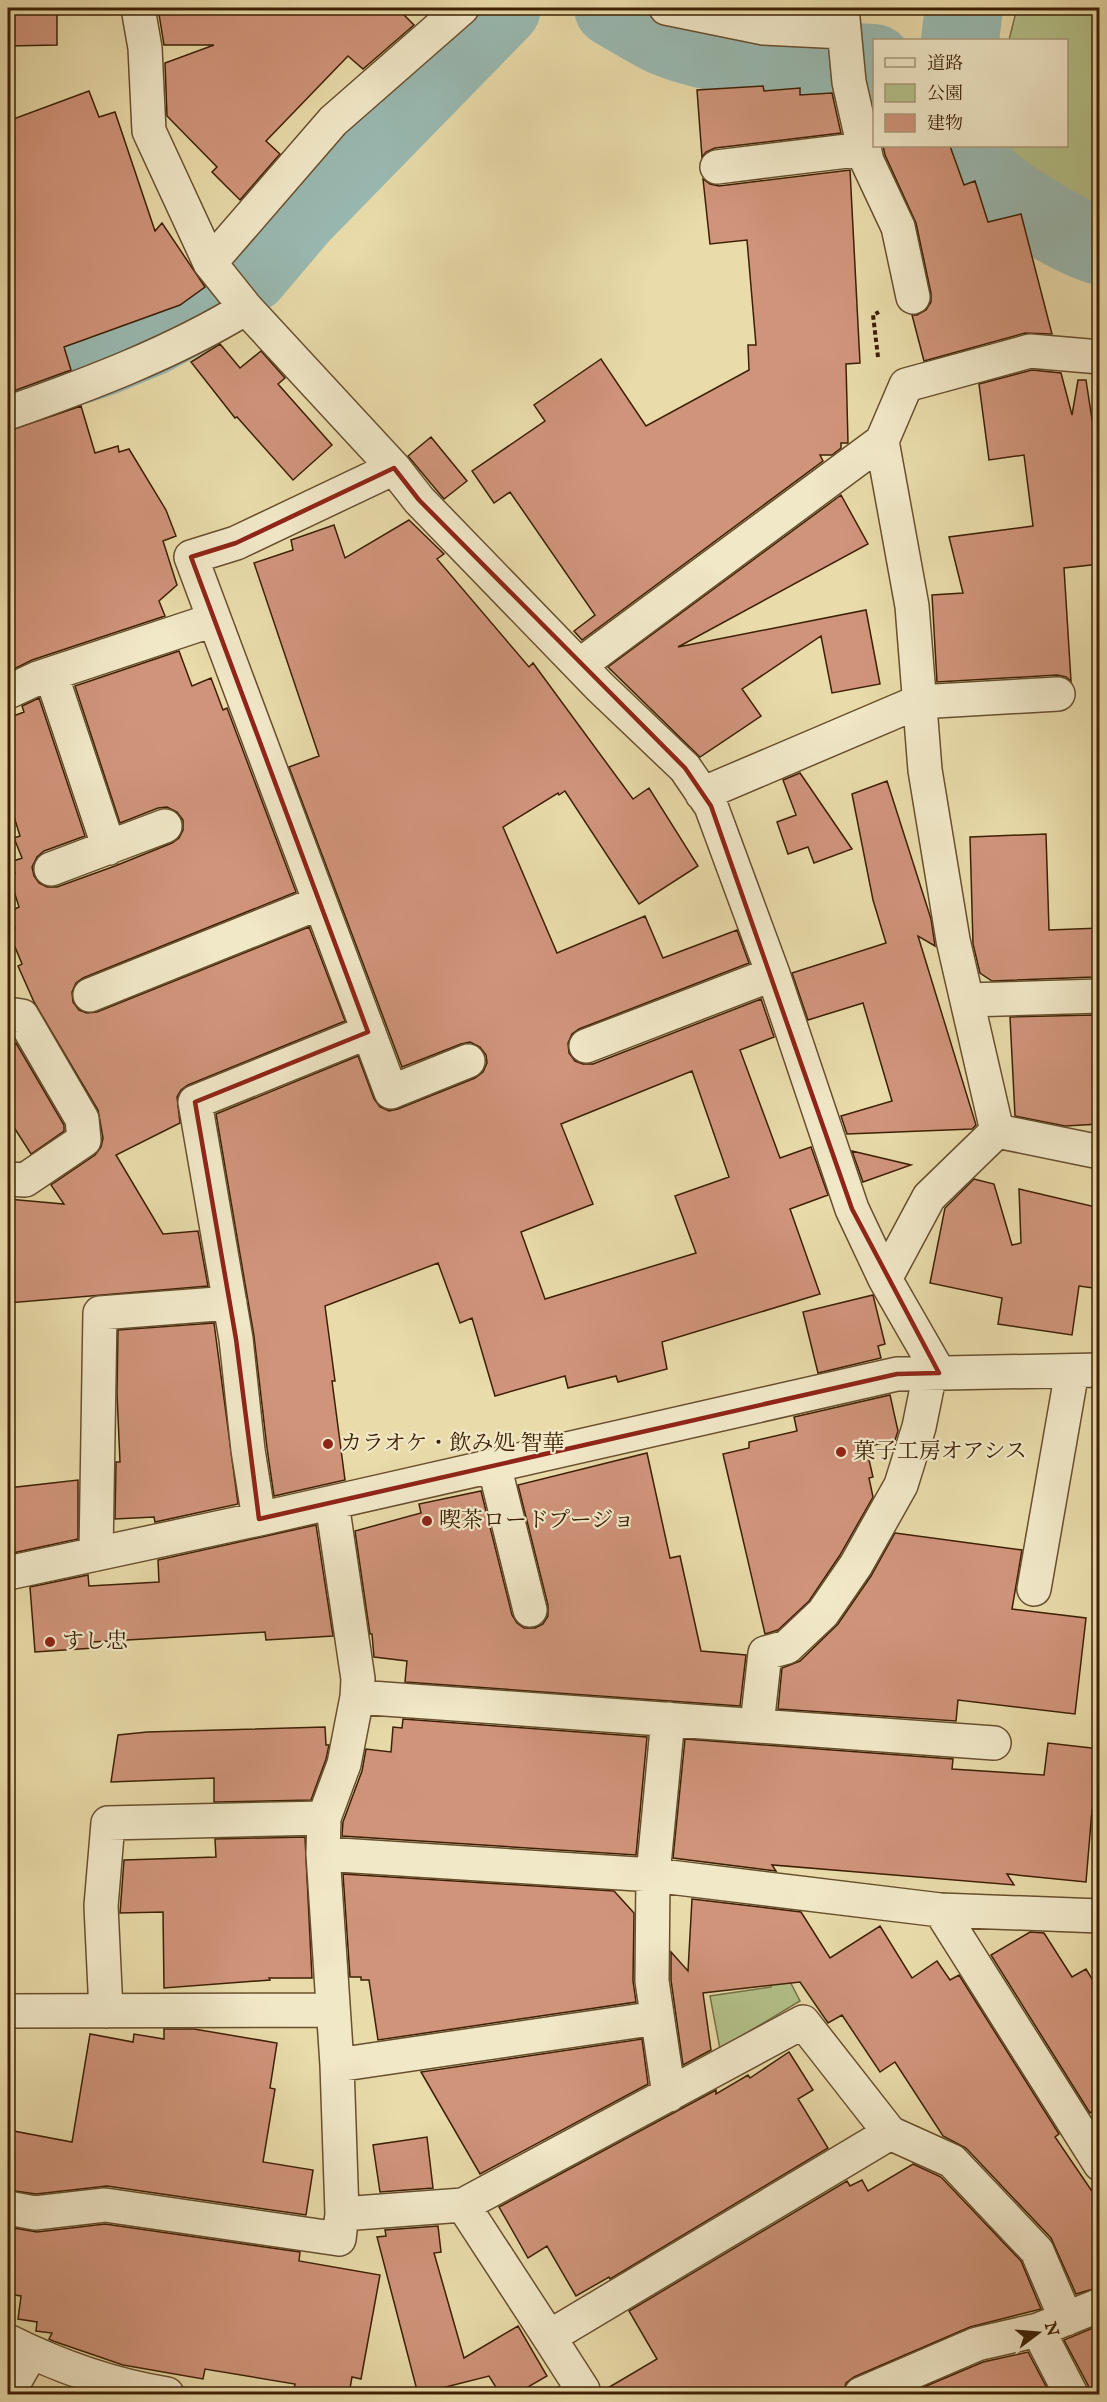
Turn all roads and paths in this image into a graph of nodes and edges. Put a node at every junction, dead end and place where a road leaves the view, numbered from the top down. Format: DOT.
graph roads {
  1 [pos="138,8"];
  2 [pos="462,8"];
  3 [pos="666,8"];
  4 [pos="843,28"];
  5 [pos="864,149"];
  6 [pos="717,167"];
  7 [pos="217,271"];
  8 [pos="913,297"];
  9 [pos="245,306"];
  10 [pos="1100,357"];
  11 [pos="8,412"];
  12 [pos="887,429"];
  13 [pos="394,468"];
  14 [pos="213,620"];
  15 [pos="580,665"];
  16 [pos="51,674"];
  17 [pos="8,692"];
  18 [pos="1058,694"];
  19 [pos="918,702"];
  20 [pos="702,794"];
  21 [pos="165,826"];
  22 [pos="109,848"];
  23 [pos="51,869"];
  24 [pos="319,903"];
  25 [pos="773,974"];
  26 [pos="90,995"];
  27 [pos="1100,996"];
  28 [pos="968,1000"];
  29 [pos="8,1014"];
  30 [pos="369,1032"];
  31 [pos="586,1046"];
  32 [pos="468,1061"];
  33 [pos="997,1131"];
  34 [pos="1100,1152"];
  35 [pos="8,1179"];
  36 [pos="885,1279"];
  37 [pos="230,1303"];
  38 [pos="1090,1367"];
  39 [pos="934,1373"];
  40 [pos="494,1465"];
  41 [pos="332,1503"];
  42 [pos="259,1519"];
  43 [pos="96,1554"];
  44 [pos="8,1573"];
  45 [pos="1034,1589"];
  46 [pos="530,1610"];
  47 [pos="357,1697"];
  48 [pos="668,1719"];
  49 [pos="757,1725"];
  50 [pos="994,1743"];
  51 [pos="324,1818"];
  52 [pos="323,1854"];
  53 [pos="653,1875"];
  54 [pos="940,1910"];
  55 [pos="1100,1916"];
  56 [pos="332,2010"];
  57 [pos="8,2011"];
  58 [pos="106,2011"];
  59 [pos="657,2018"];
  60 [pos="338,2065"];
  61 [pos="669,2095"];
  62 [pos="890,2133"];
  63 [pos="1100,2164"];
  64 [pos="463,2205"];
  65 [pos="8,2208"];
  66 [pos="342,2214"];
  67 [pos="1100,2306"];
  68 [pos="1052,2324"];
  69 [pos="549,2337"];
  70 [pos="19,2347"];
  71 [pos="122,2391"];
  72 [pos="8,2393"];
  73 [pos="167,2394"];
  74 [pos="574,2394"];
  75 [pos="861,2394"];
  76 [pos="1071,2394"];
  1 -- 7 [label="street"];
  2 -- 7 [label="street"];
  3 -- 4 [label="street"];
  4 -- 5 [label="street"];
  5 -- 6 [label="street"];
  5 -- 8 [label="street"];
  7 -- 9 [label="street"];
  8 -- 12 [label="path"];
  9 -- 11 [label="street"];
  9 -- 13 [label="street"];
  10 -- 12 [label="street"];
  12 -- 15 [label="street"];
  12 -- 19 [label="street"];
  13 -- 14 [label="street"];
  13 -- 15 [label="street"];
  14 -- 16 [label="street"];
  14 -- 24 [label="street"];
  15 -- 20 [label="street"];
  16 -- 17 [label="street"];
  16 -- 22 [label="street"];
  18 -- 19 [label="street"];
  19 -- 20 [label="street"];
  19 -- 28 [label="street"];
  20 -- 25 [label="street"];
  21 -- 22 [label="street"];
  22 -- 23 [label="street"];
  24 -- 26 [label="street"];
  24 -- 30 [label="street"];
  25 -- 31 [label="street"];
  25 -- 36 [label="street"];
  27 -- 28 [label="street"];
  28 -- 33 [label="street"];
  29 -- 35 [label="street"];
  30 -- 32 [label="street"];
  30 -- 37 [label="street"];
  33 -- 34 [label="street"];
  33 -- 36 [label="street"];
  36 -- 39 [label="street"];
  37 -- 42 [label="street"];
  37 -- 43 [label="street"];
  38 -- 39 [label="street"];
  38 -- 45 [label="street"];
  39 -- 40 [label="street"];
  39 -- 49 [label="street"];
  40 -- 41 [label="street"];
  40 -- 46 [label="street"];
  41 -- 42 [label="street"];
  41 -- 47 [label="street"];
  42 -- 43 [label="street"];
  43 -- 44 [label="street"];
  47 -- 48 [label="street"];
  47 -- 51 [label="street"];
  48 -- 49 [label="street"];
  48 -- 53 [label="street"];
  49 -- 50 [label="street"];
  51 -- 52 [label="street"];
  51 -- 58 [label="street"];
  52 -- 53 [label="street"];
  52 -- 56 [label="street"];
  53 -- 54 [label="street"];
  53 -- 59 [label="street"];
  54 -- 55 [label="street"];
  54 -- 63 [label="street"];
  56 -- 58 [label="street"];
  56 -- 60 [label="street"];
  57 -- 58 [label="street"];
  59 -- 60 [label="street"];
  59 -- 61 [label="street"];
  60 -- 66 [label="street"];
  61 -- 62 [label="street"];
  61 -- 64 [label="street"];
  62 -- 68 [label="street"];
  62 -- 69 [label="street"];
  64 -- 66 [label="street"];
  64 -- 69 [label="street"];
  65 -- 66 [label="street"];
  67 -- 68 [label="street"];
  68 -- 75 [label="street"];
  68 -- 76 [label="street"];
  69 -- 74 [label="street"];
  70 -- 71 [label="street"];
  70 -- 72 [label="street"];
  71 -- 73 [label="street"];
}
